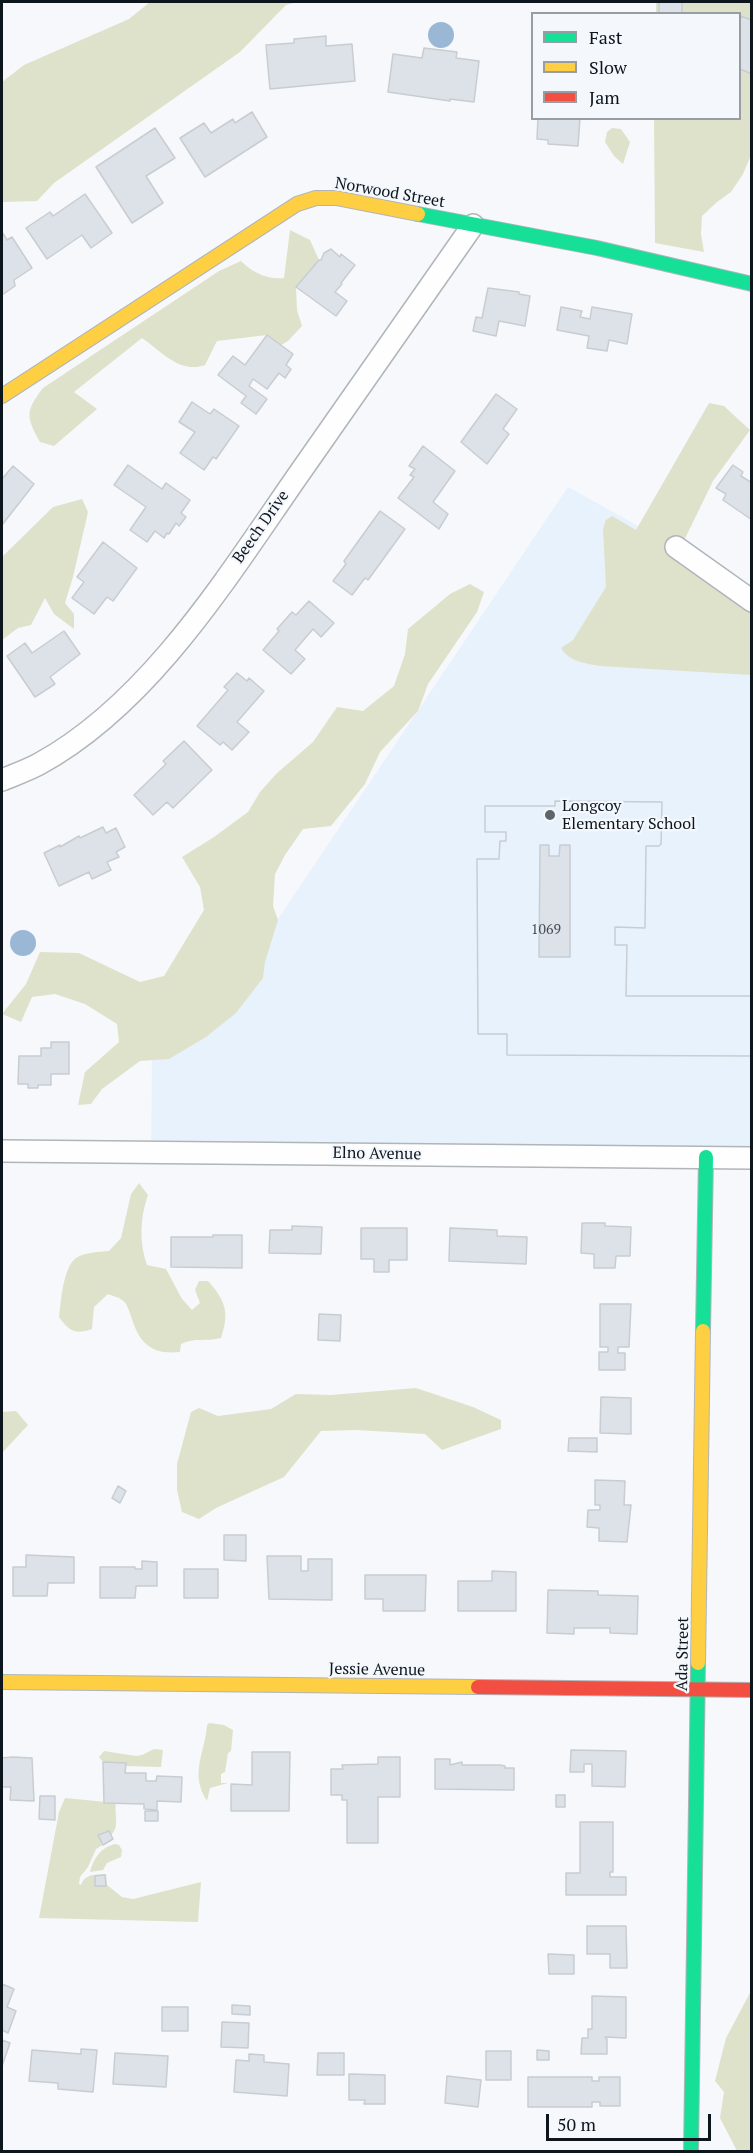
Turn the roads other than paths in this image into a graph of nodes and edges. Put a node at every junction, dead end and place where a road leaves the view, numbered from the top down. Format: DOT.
graph roads {
  1 [pos="473,225"];
  2 [pos="752,284"];
  3 [pos="2,396"];
  4 [pos="676,546"];
  5 [pos="752,601"];
  6 [pos="2,780"];
  7 [pos="2,1151"];
  8 [pos="706,1157"];
  9 [pos="752,1158"];
  10 [pos="2,1682"];
  11 [pos="699,1690"];
  12 [pos="752,1690"];
  13 [pos="691,2151"];
  1 -- 2 [label="street, Norwood Street"];
  1 -- 3 [label="street, Norwood Street"];
  1 -- 6 [label="street, Beech Drive"];
  4 -- 5 [label="street"];
  7 -- 8 [label="street, Elno Avenue"];
  8 -- 9 [label="street, Elno Avenue"];
  8 -- 11 [label="street, Ada Street"];
  10 -- 11 [label="street, Jessie Avenue"];
  11 -- 12 [label="street, Jessie Avenue"];
  11 -- 13 [label="street, Ada Street"];
}
